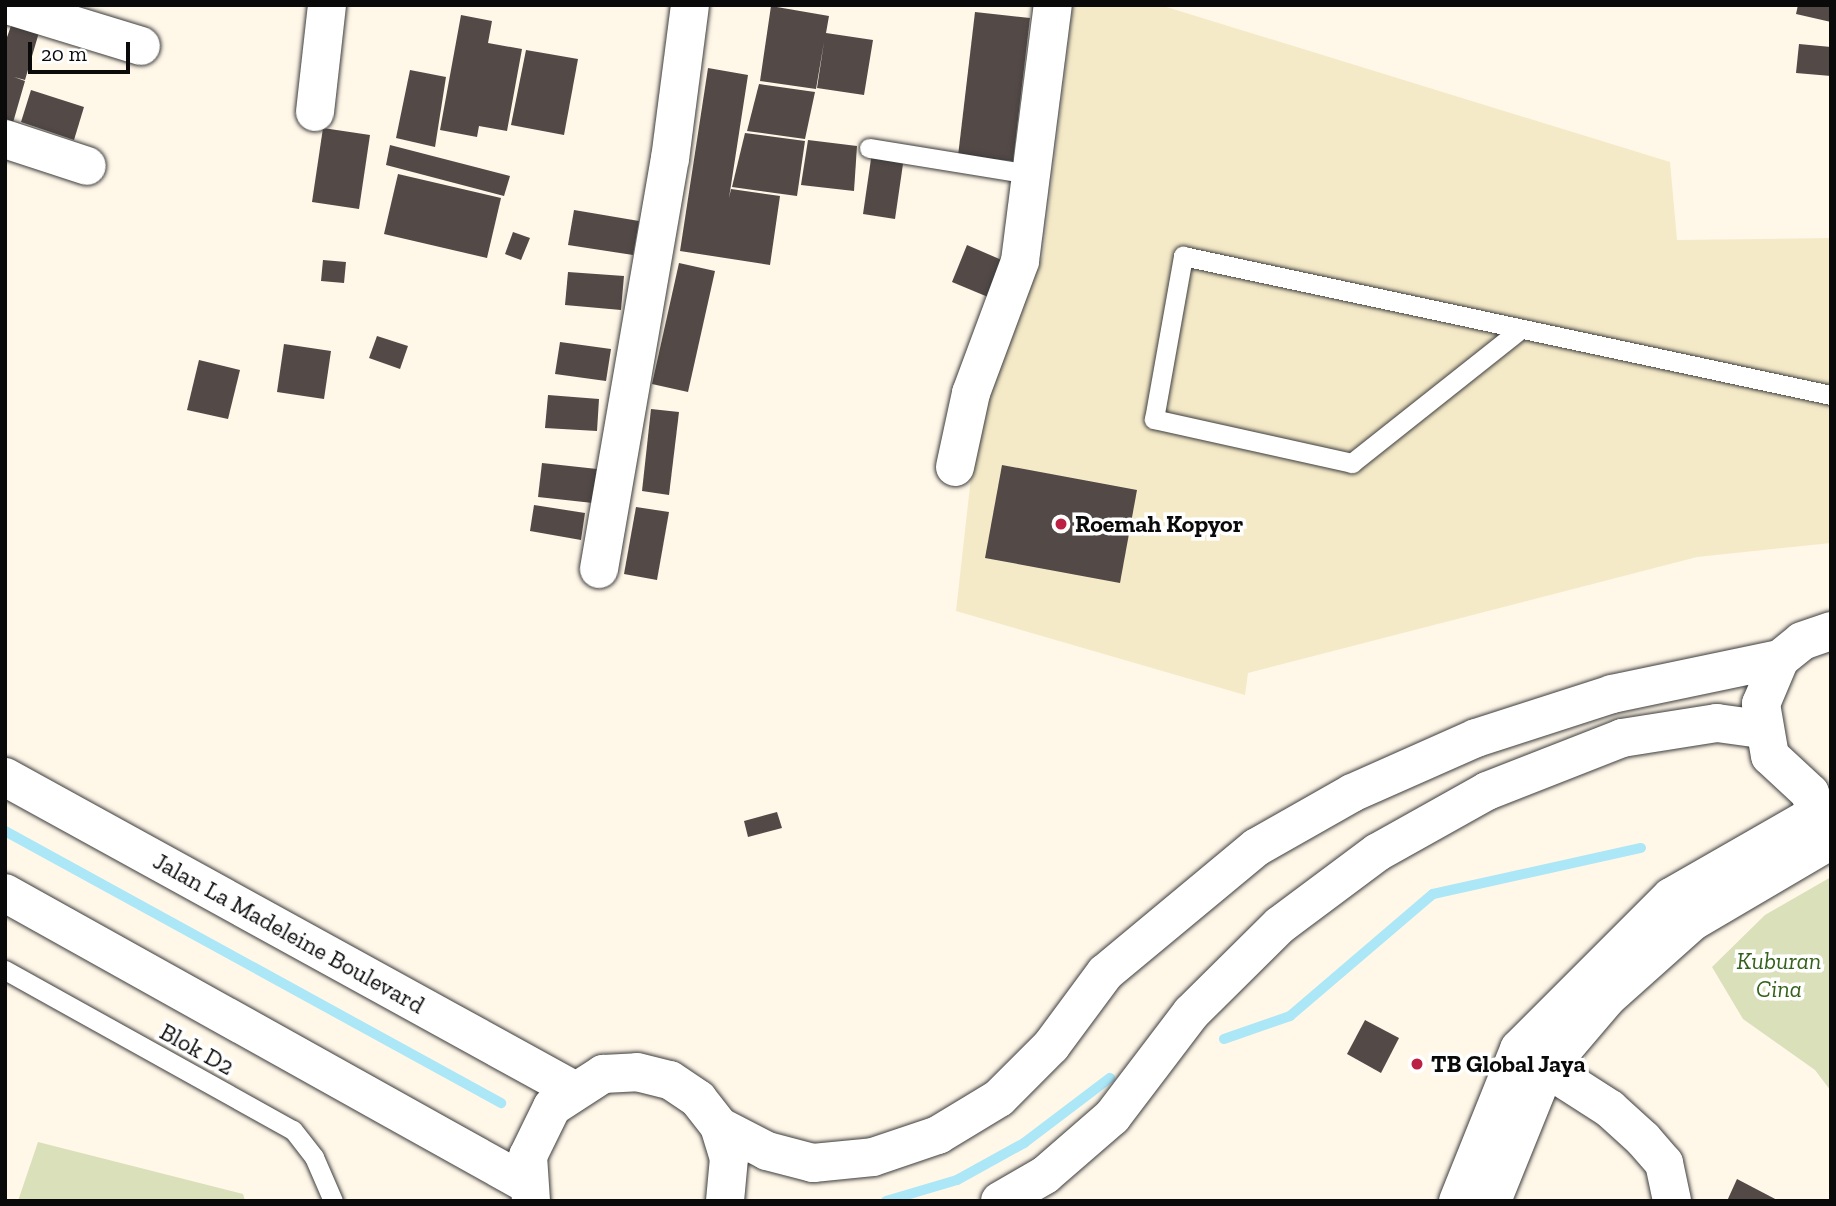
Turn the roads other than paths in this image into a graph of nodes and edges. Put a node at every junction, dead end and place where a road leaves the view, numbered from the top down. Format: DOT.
graph roads {
  1 [pos="6,5"];
  2 [pos="327,5"];
  3 [pos="690,5"];
  4 [pos="1053,5"];
  5 [pos="141,46"];
  6 [pos="314,112"];
  7 [pos="5,138"];
  8 [pos="869,148"];
  9 [pos="88,166"];
  10 [pos="1035,175"];
  11 [pos="1517,332"];
  12 [pos="1831,395"];
  13 [pos="955,467"];
  14 [pos="600,569"];
  15 [pos="1831,631"];
  16 [pos="1780,659"];
  17 [pos="1761,729"];
  18 [pos="5,777"];
  19 [pos="1823,820"];
  20 [pos="5,893"];
  21 [pos="5,970"];
  22 [pos="1532,1060"];
  23 [pos="572,1089"];
  24 [pos="719,1126"];
  25 [pos="529,1192"];
  26 [pos="333,1201"];
  27 [pos="725,1201"];
  28 [pos="1000,1201"];
  29 [pos="1458,1201"];
  30 [pos="1492,1201"];
  31 [pos="1672,1201"];
  1 -- 5 [label="street"];
  2 -- 6 [label="street"];
  3 -- 14 [label="street"];
  4 -- 10 [label="street"];
  7 -- 9 [label="street"];
  8 -- 10 [label="lane"];
  10 -- 13 [label="street"];
  11 -- 11 [label="lane"];
  11 -- 12 [label="lane"];
  15 -- 16 [label="street"];
  16 -- 17 [label="street"];
  16 -- 24 [label="street"];
  17 -- 19 [label="street"];
  17 -- 28 [label="street"];
  18 -- 23 [label="street, Jalan La Madeleine Boulevard"];
  19 -- 22 [label="street"];
  20 -- 25 [label="street"];
  21 -- 26 [label="lane, Blok D2"];
  22 -- 29 [label="street"];
  22 -- 30 [label="street"];
  22 -- 31 [label="street"];
  23 -- 24 [label="street"];
  23 -- 25 [label="street"];
  24 -- 27 [label="street"];
}
